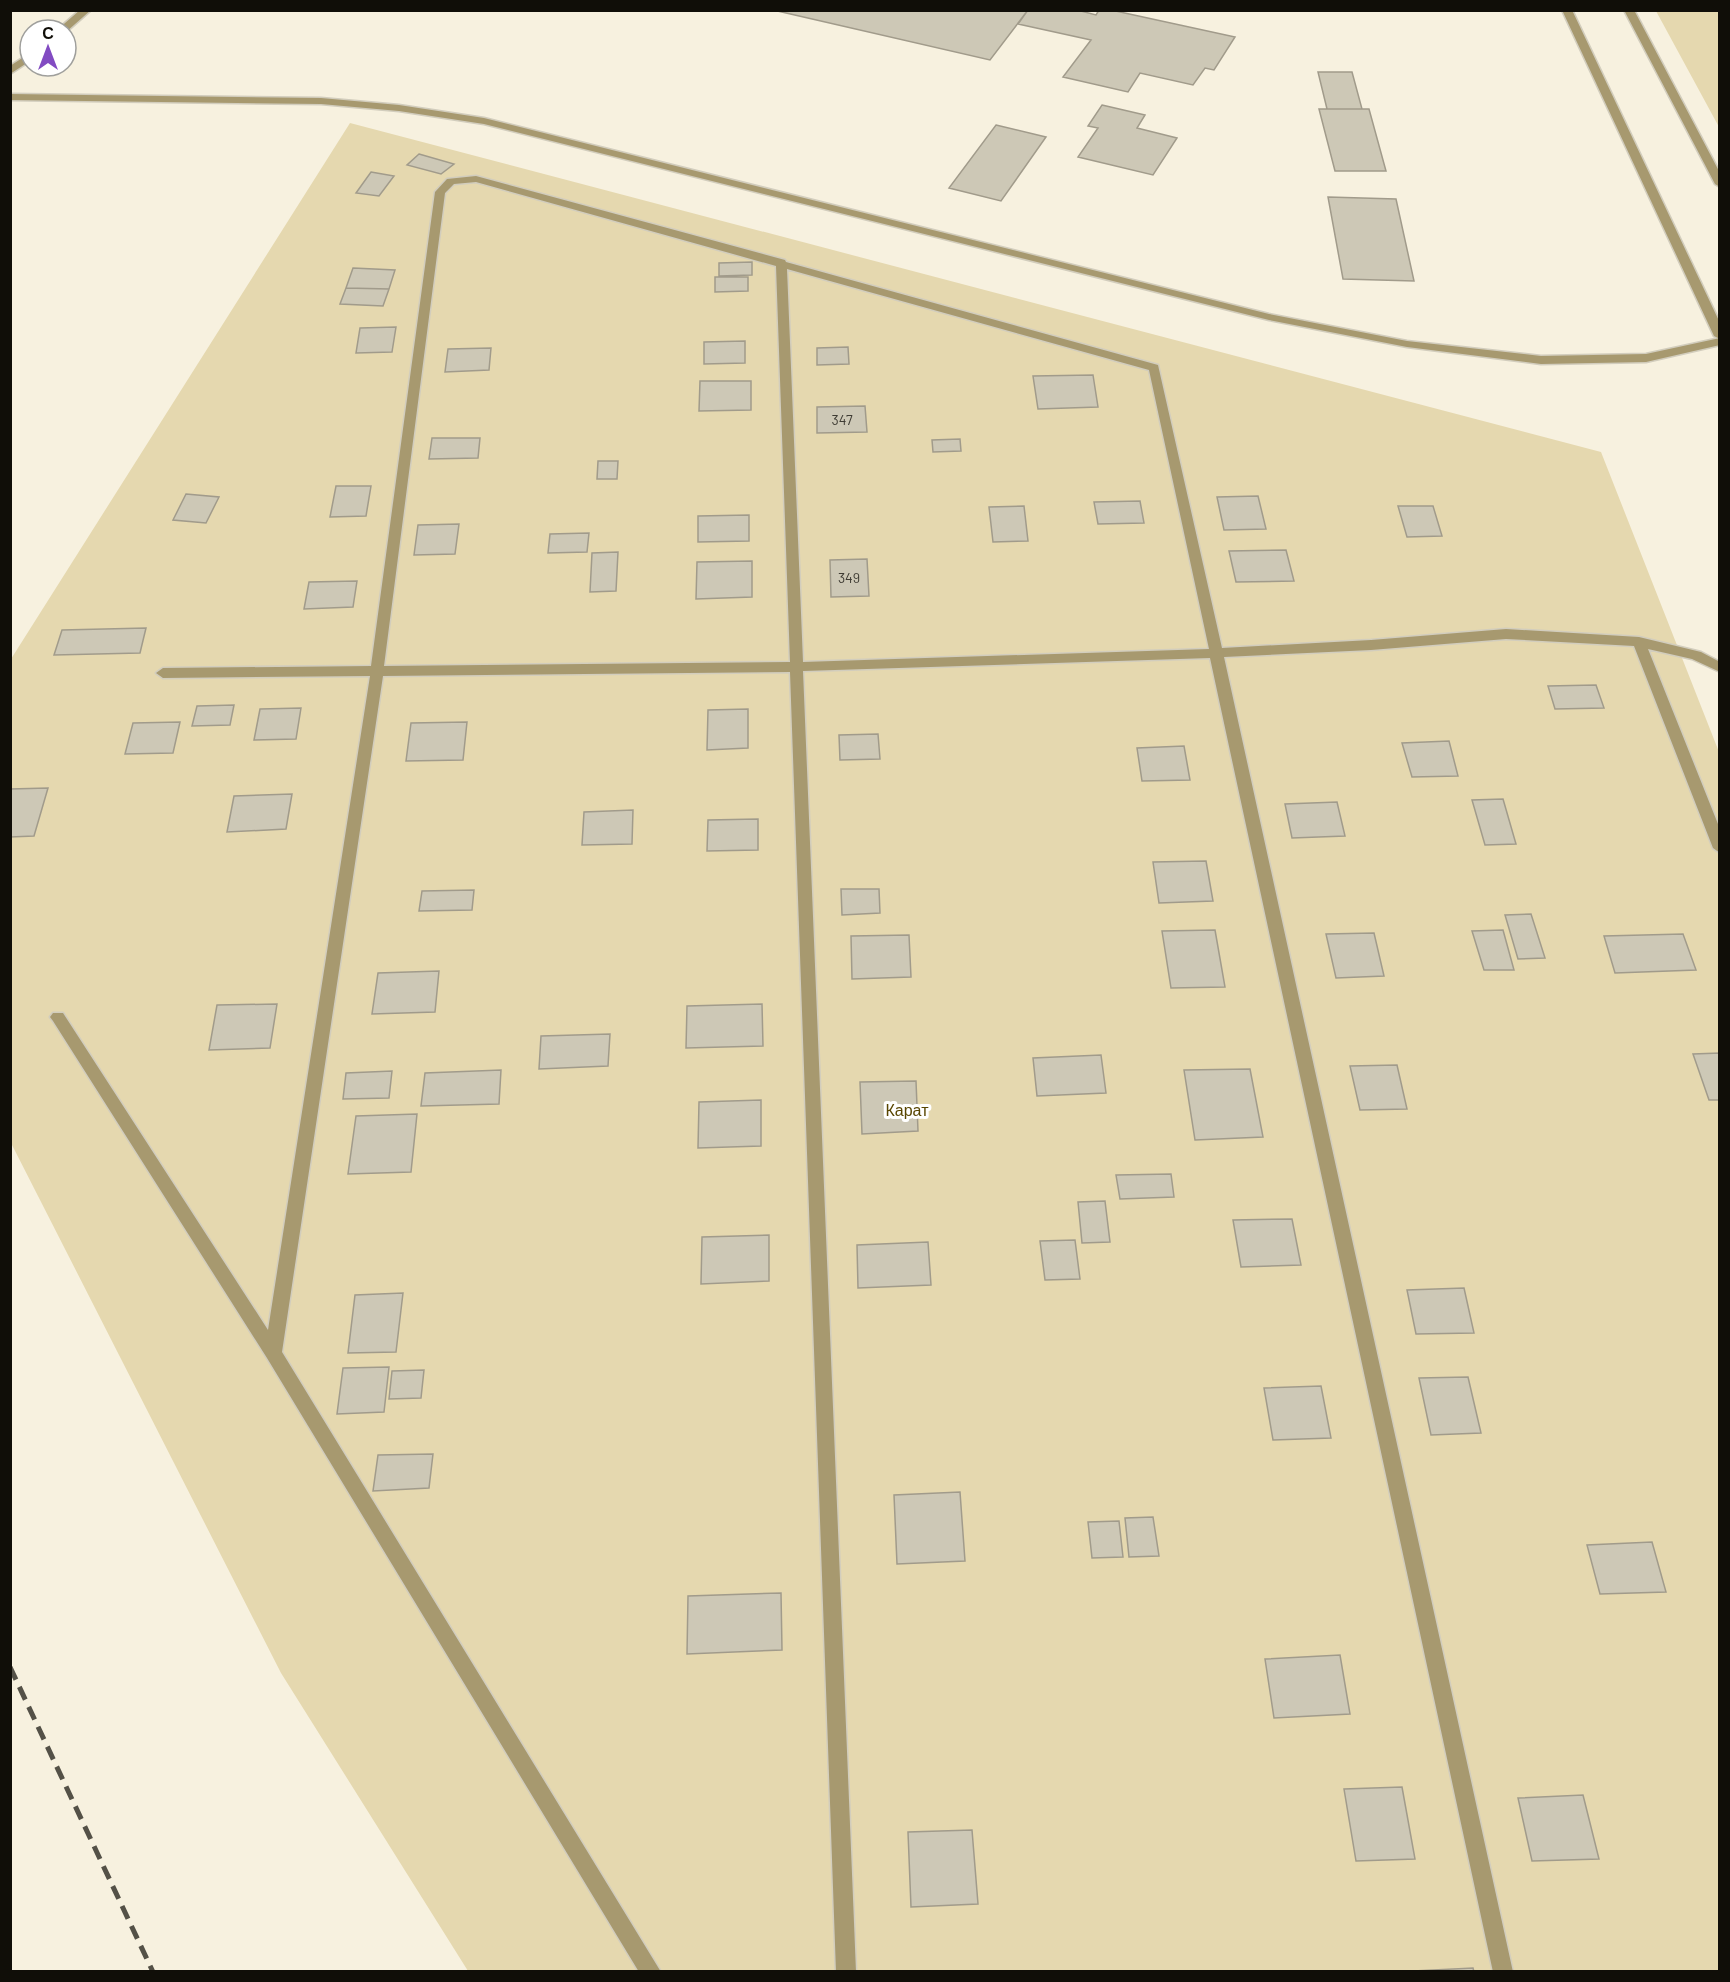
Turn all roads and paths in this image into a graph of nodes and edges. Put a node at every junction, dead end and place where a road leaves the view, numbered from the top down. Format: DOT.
graph roads {
  1 [pos="1567,10"];
  2 [pos="1629,10"];
  3 [pos="10,97"];
  4 [pos="1719,184"];
  5 [pos="781,262"];
  6 [pos="1719,336"];
  7 [pos="1719,341"];
  8 [pos="1639,642"];
  9 [pos="1217,653"];
  10 [pos="797,668"];
  11 [pos="1719,668"];
  12 [pos="377,671"];
  13 [pos="163,673"];
  14 [pos="1719,848"];
  15 [pos="58,1017"];
  16 [pos="273,1353"];
  17 [pos="651,1971"];
  18 [pos="846,1971"];
  19 [pos="1503,1971"];
  1 -- 6 [label="street"];
  2 -- 4 [label="street"];
  3 -- 7 [label="street"];
  5 -- 9 [label="street"];
  5 -- 10 [label="street"];
  5 -- 12 [label="street"];
  8 -- 9 [label="street"];
  8 -- 11 [label="street"];
  8 -- 14 [label="street"];
  9 -- 10 [label="street"];
  9 -- 19 [label="street"];
  10 -- 12 [label="street"];
  10 -- 18 [label="street"];
  12 -- 13 [label="street"];
  12 -- 16 [label="street"];
  15 -- 16 [label="street"];
  16 -- 17 [label="street"];
}
